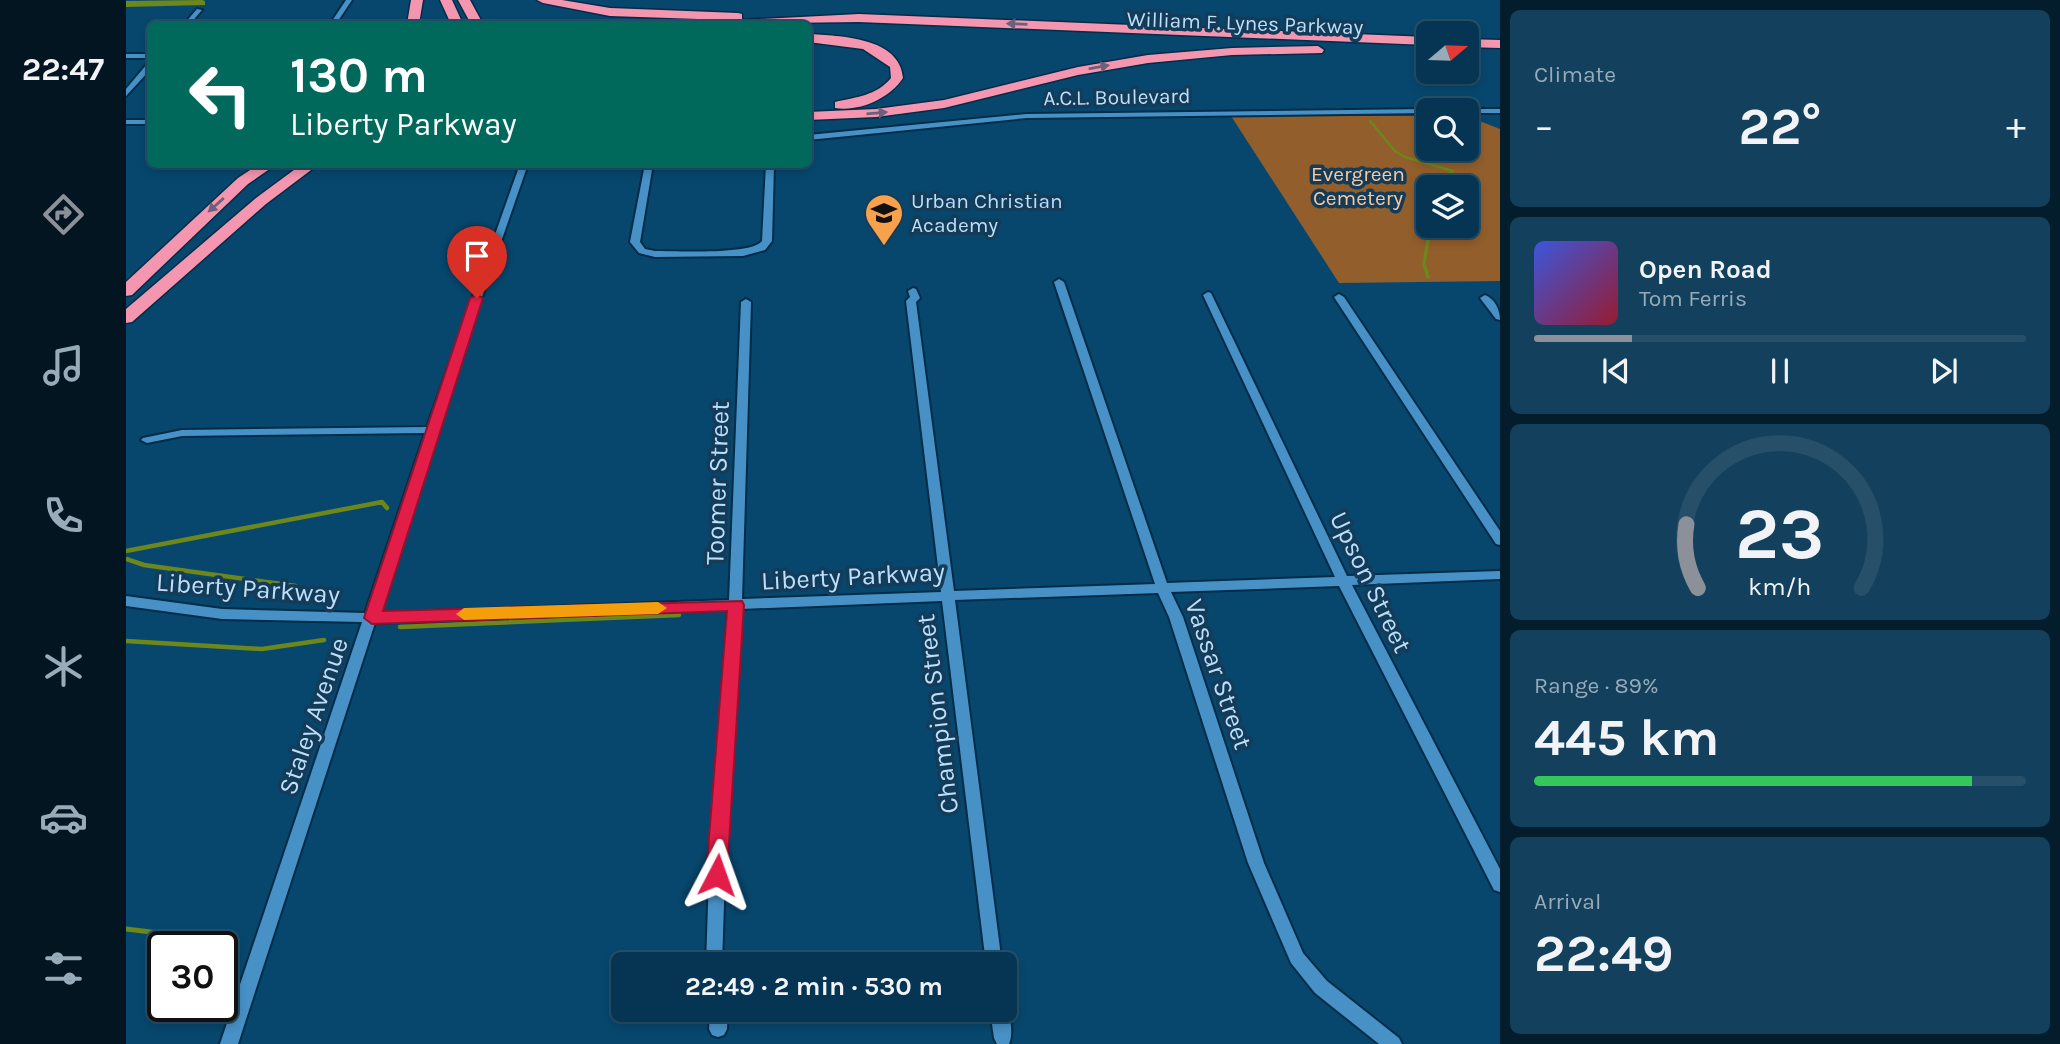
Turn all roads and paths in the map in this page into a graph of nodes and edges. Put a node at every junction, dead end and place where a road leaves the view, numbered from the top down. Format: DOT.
graph roads {
  1 [pos="349,0"];
  2 [pos="417,0"];
  3 [pos="446,0"];
  4 [pos="464,0"];
  5 [pos="542,0"];
  6 [pos="199,10"];
  7 [pos="859,18"];
  8 [pos="190,21"];
  9 [pos="335,21"];
  10 [pos="414,21"];
  11 [pos="456,21"];
  12 [pos="475,21"];
  13 [pos="790,21"];
  14 [pos="812,30"];
  15 [pos="812,38"];
  16 [pos="1416,41"];
  17 [pos="1479,43"];
  18 [pos="1500,44"];
  19 [pos="1374,50"];
  20 [pos="1416,51"];
  21 [pos="1479,53"];
  22 [pos="1500,54"];
  23 [pos="126,56"];
  24 [pos="147,56"];
  25 [pos="147,70"];
  26 [pos="126,94"];
  27 [pos="812,107"];
  28 [pos="1416,111"];
  29 [pos="1479,111"];
  30 [pos="1500,111"];
  31 [pos="812,116"];
  32 [pos="126,122"];
  33 [pos="147,122"];
  34 [pos="812,138"];
  35 [pos="258,168"];
  36 [pos="264,168"];
  37 [pos="291,168"];
  38 [pos="306,168"];
  39 [pos="523,168"];
  40 [pos="648,168"];
  41 [pos="770,168"];
  42 [pos="243,181"];
  43 [pos="1059,282"];
  44 [pos="126,291"];
  45 [pos="914,291"];
  46 [pos="1208,295"];
  47 [pos="1339,297"];
  48 [pos="1485,298"];
  49 [pos="746,302"];
  50 [pos="126,316"];
  51 [pos="1500,317"];
  52 [pos="433,430"];
  53 [pos="147,440"];
  54 [pos="1500,541"];
  55 [pos="1500,575"];
  56 [pos="1344,583"];
  57 [pos="1163,589"];
  58 [pos="949,594"];
  59 [pos="126,601"];
  60 [pos="736,605"];
  61 [pos="372,618"];
  62 [pos="1500,885"];
  63 [pos="714,952"];
  64 [pos="993,952"];
  65 [pos="718,1022"];
  66 [pos="1001,1022"];
  67 [pos="718,1029"];
  68 [pos="1003,1038"];
  69 [pos="229,1044"];
  70 [pos="1393,1044"];
  1 -- 9 [label="street"];
  2 -- 10 [label="highway"];
  3 -- 11 [label="highway"];
  4 -- 12 [label="highway"];
  5 -- 7 [label="highway"];
  6 -- 8 [label="street"];
  7 -- 13 [label="highway, William F. Lynes Parkway"];
  16 -- 7 [label="highway, William F. Lynes Parkway, one-way"];
  14 -- 19 [label="highway, William F. Lynes Parkway"];
  15 -- 27 [label="highway"];
  17 -- 18 [label="highway"];
  19 -- 20 [label="highway, William F. Lynes Parkway"];
  31 -- 19 [label="highway, one-way"];
  21 -- 22 [label="highway"];
  23 -- 24 [label="street"];
  25 -- 26 [label="street"];
  28 -- 34 [label="street, A.C.L. Boulevard"];
  29 -- 30 [label="street"];
  32 -- 33 [label="street"];
  35 -- 42 [label="highway"];
  36 -- 42 [label="highway"];
  37 -- 50 [label="highway"];
  38 -- 50 [label="highway"];
  39 -- 52 [label="street, Staley Avenue"];
  40 -- 41 [label="street"];
  42 -- 44 [label="highway, one-way"];
  43 -- 57 [label="street, Vassar Street"];
  45 -- 58 [label="street, Champion Street"];
  46 -- 56 [label="street, Upson Street"];
  47 -- 54 [label="street"];
  48 -- 51 [label="street"];
  49 -- 60 [label="street, Toomer Street"];
  52 -- 53 [label="street"];
  52 -- 61 [label="street, Staley Avenue"];
  55 -- 56 [label="street, Liberty Parkway"];
  56 -- 57 [label="street, Liberty Parkway"];
  56 -- 62 [label="street, Upson Street"];
  57 -- 58 [label="street, Liberty Parkway"];
  57 -- 70 [label="street, Vassar Street"];
  58 -- 60 [label="street, Liberty Parkway"];
  58 -- 64 [label="street, Champion Street"];
  59 -- 61 [label="street, Liberty Parkway"];
  60 -- 61 [label="street, Liberty Parkway"];
  60 -- 63 [label="street, Toomer Street"];
  61 -- 69 [label="street, Staley Avenue"];
  65 -- 67 [label="street"];
  66 -- 68 [label="street"];
}
